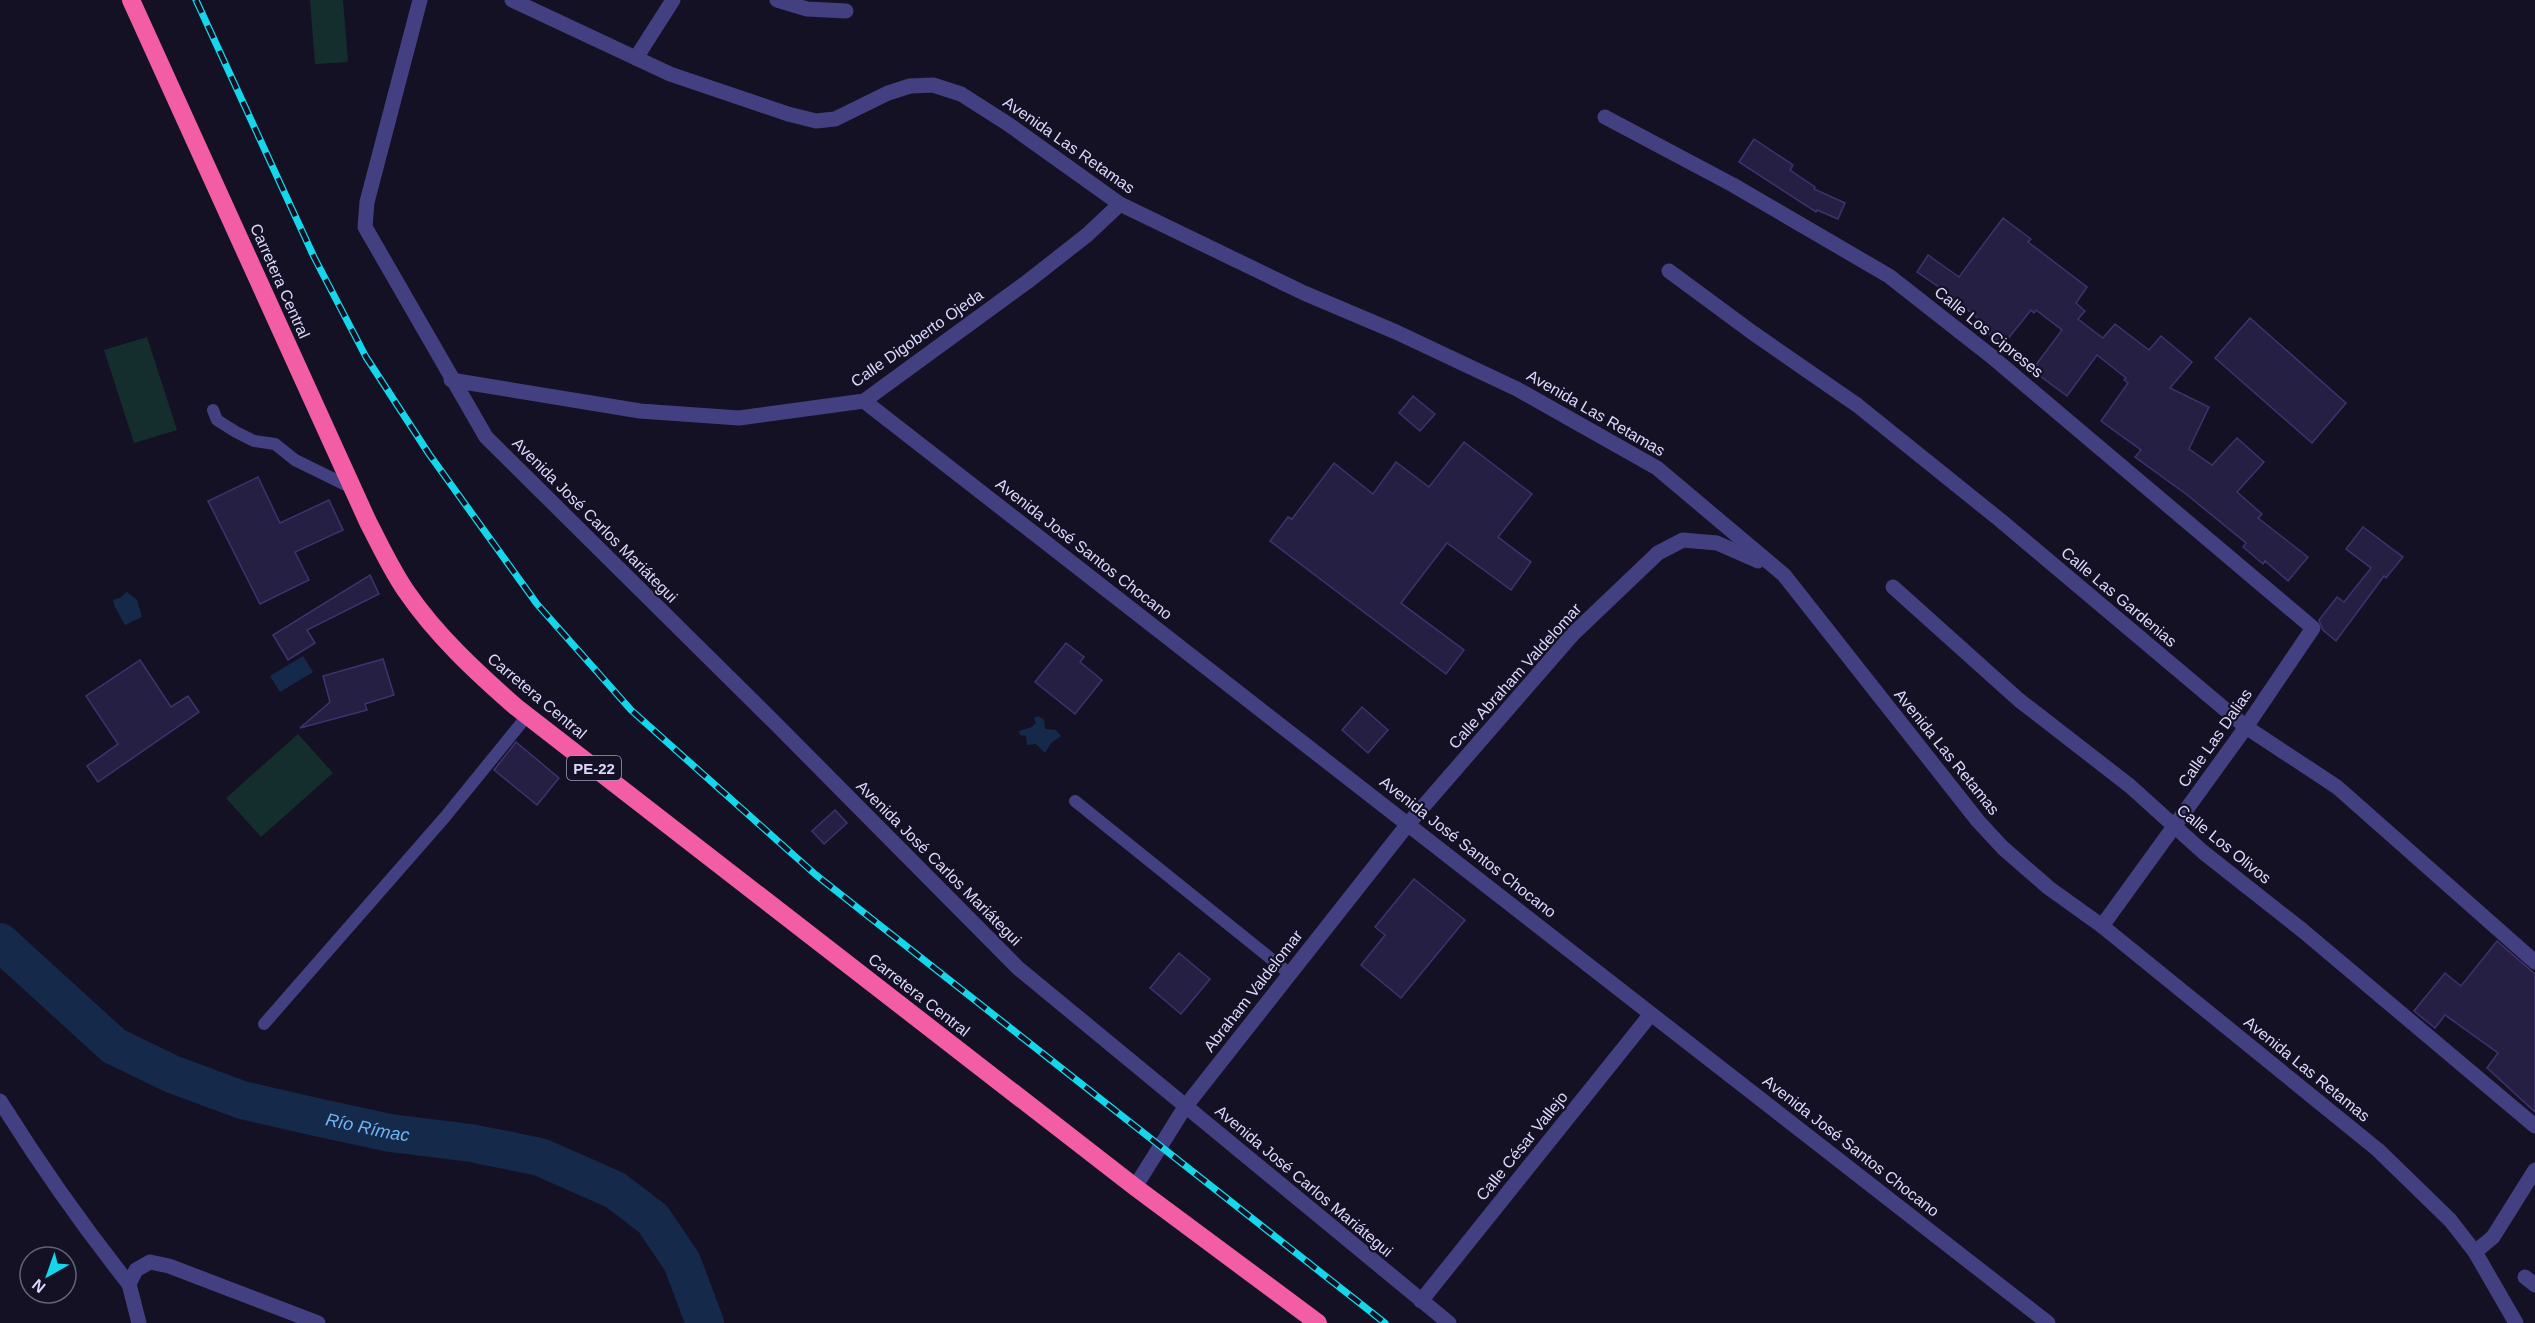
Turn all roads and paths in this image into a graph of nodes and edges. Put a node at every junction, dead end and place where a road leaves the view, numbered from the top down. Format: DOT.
graph roads {
  1 [pos="131,0"];
  2 [pos="420,0"];
  3 [pos="512,0"];
  4 [pos="673,0"];
  5 [pos="777,0"];
  6 [pos="846,11"];
  7 [pos="636,58"];
  8 [pos="1605,117"];
  9 [pos="1120,204"];
  10 [pos="1669,271"];
  11 [pos="451,380"];
  12 [pos="864,401"];
  13 [pos="213,410"];
  14 [pos="352,488"];
  15 [pos="1784,575"];
  16 [pos="1893,587"];
  17 [pos="2313,628"];
  18 [pos="527,716"];
  19 [pos="2246,727"];
  20 [pos="1075,801"];
  21 [pos="1408,824"];
  22 [pos="2174,827"];
  23 [pos="2102,926"];
  24 [pos="2535,962"];
  25 [pos="1290,974"];
  26 [pos="1651,1014"];
  27 [pos="264,1024"];
  28 [pos="0,1101"];
  29 [pos="1185,1107"];
  30 [pos="2535,1126"];
  31 [pos="2535,1170"];
  32 [pos="1135,1187"];
  33 [pos="2475,1252"];
  34 [pos="129,1284"];
  35 [pos="1420,1301"];
  36 [pos="139,1323"];
  37 [pos="318,1323"];
  38 [pos="1318,1323"];
  39 [pos="1449,1323"];
  40 [pos="2048,1323"];
  41 [pos="2516,1323"];
  1 -- 14 [label="highway, Carretera Central / PE-22"];
  2 -- 11 [label="street, Avenida José Carlos Mariátegui"];
  3 -- 7 [label="street, Avenida Las Retamas"];
  4 -- 7 [label="street"];
  5 -- 6 [label="street"];
  7 -- 9 [label="street, Avenida Las Retamas"];
  8 -- 17 [label="street, Calle Los Cipreses"];
  9 -- 12 [label="street, Calle Digoberto Ojeda"];
  9 -- 15 [label="street, Avenida Las Retamas"];
  10 -- 19 [label="street, Calle Las Gardenias"];
  11 -- 12 [label="street, Calle Digoberto Ojeda"];
  11 -- 29 [label="street, Avenida José Carlos Mariátegui"];
  12 -- 21 [label="street, Avenida José Santos Chocano"];
  13 -- 14 [label="lane"];
  14 -- 18 [label="highway, Carretera Central / PE-22"];
  15 -- 21 [label="street, Calle Abraham Valdelomar"];
  15 -- 23 [label="street, Avenida Las Retamas"];
  16 -- 22 [label="street, Calle Los Olivos"];
  17 -- 19 [label="street, Calle Las Dalias"];
  18 -- 27 [label="lane"];
  18 -- 32 [label="highway, Carretera Central / PE-22"];
  19 -- 22 [label="street, Calle Las Dalias"];
  19 -- 24 [label="street, Calle Las Gardenias"];
  20 -- 25 [label="lane"];
  21 -- 25 [label="street, Abraham Valdelomar"];
  21 -- 26 [label="street, Avenida José Santos Chocano"];
  22 -- 23 [label="street, Calle Las Dalias"];
  22 -- 30 [label="street, Calle Los Olivos"];
  23 -- 33 [label="street, Avenida Las Retamas"];
  25 -- 29 [label="street, Abraham Valdelomar"];
  26 -- 35 [label="street, Calle César Vallejo"];
  26 -- 40 [label="street, Avenida José Santos Chocano"];
  28 -- 34 [label="street"];
  29 -- 32 [label="street, Abraham Valdelomar"];
  29 -- 35 [label="street, Avenida José Carlos Mariátegui"];
  31 -- 33 [label="street"];
  32 -- 38 [label="highway, Carretera Central / PE-22"];
  33 -- 41 [label="street, Avenida Las Retamas"];
  34 -- 36 [label="street"];
  34 -- 37 [label="street"];
  35 -- 39 [label="street, Avenida José Carlos Mariátegui"];
}
